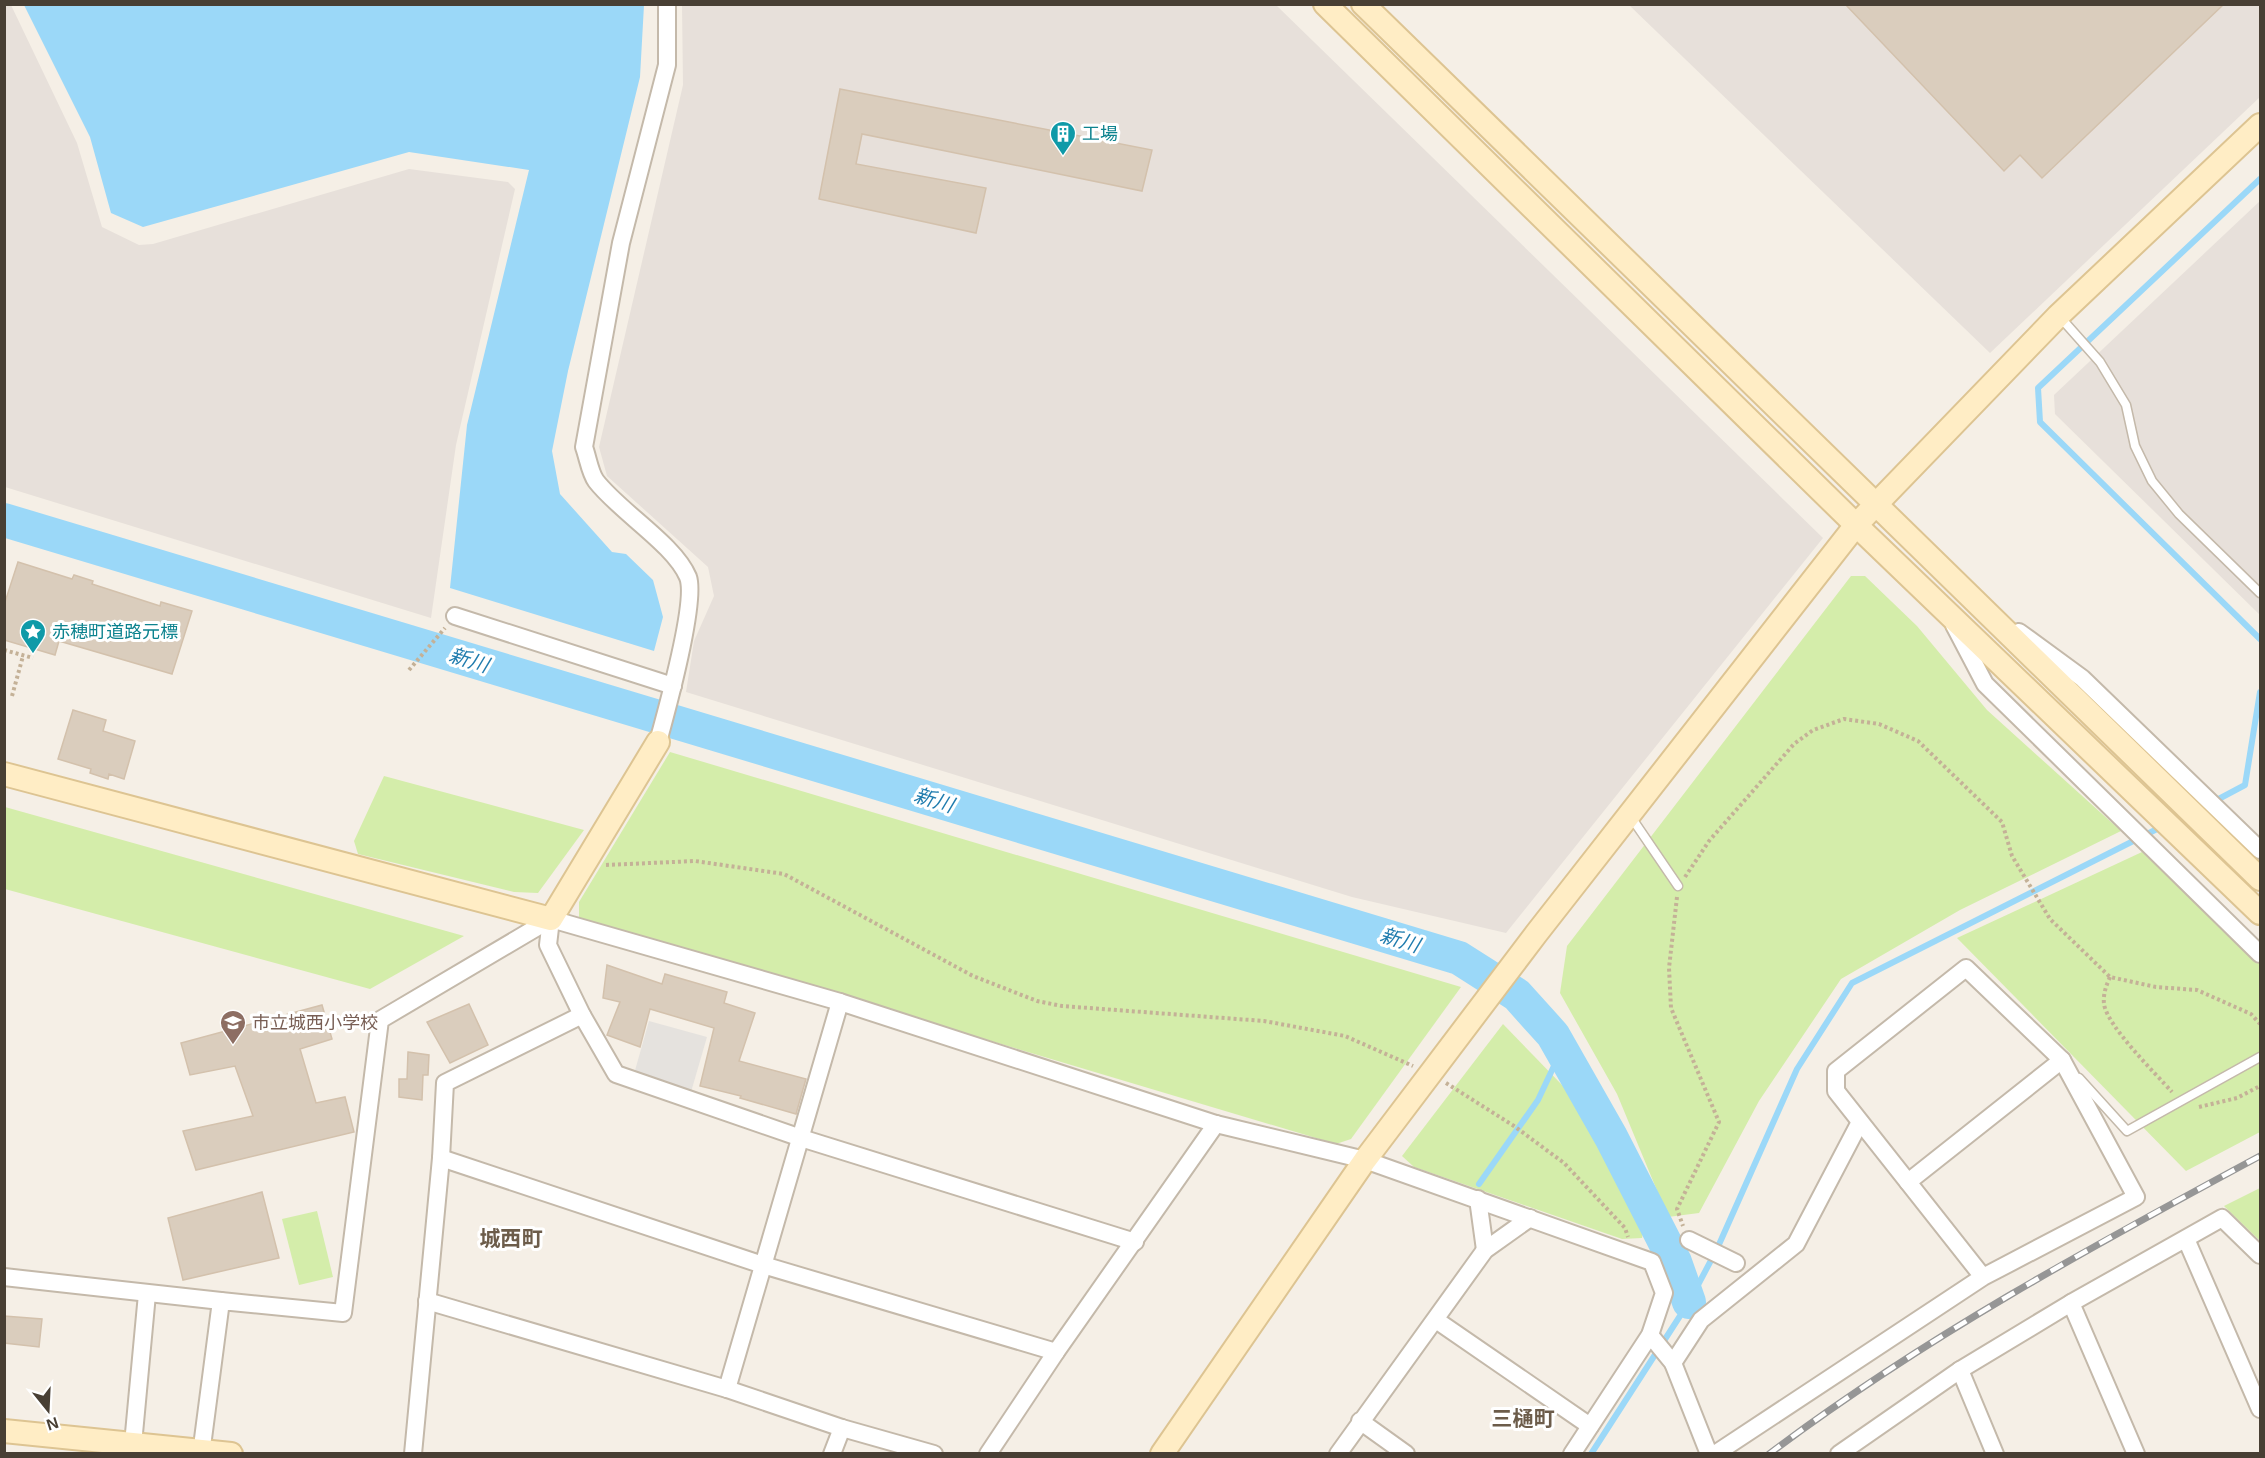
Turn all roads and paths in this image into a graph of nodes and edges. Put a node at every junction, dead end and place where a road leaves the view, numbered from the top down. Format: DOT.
graph roads {
  1 [pos="667,4"];
  2 [pos="1318,4"];
  3 [pos="1363,4"];
  4 [pos="1332,12"];
  5 [pos="2260,125"];
  6 [pos="2058,316"];
  7 [pos="1877,504"];
  8 [pos="1856,525"];
  9 [pos="2260,593"];
  10 [pos="1948,613"];
  11 [pos="455,616"];
  12 [pos="4,650"];
  13 [pos="23,656"];
  14 [pos="33,658"];
  15 [pos="409,670"];
  16 [pos="673,686"];
  17 [pos="12,696"];
  18 [pos="658,742"];
  19 [pos="4,774"];
  20 [pos="2190,796"];
  21 [pos="1630,815"];
  22 [pos="2260,850"];
  23 [pos="584,866"];
  24 [pos="2260,879"];
  25 [pos="1678,886"];
  26 [pos="2260,913"];
  27 [pos="551,919"];
  28 [pos="2260,954"];
  29 [pos="2110,977"];
  30 [pos="840,1002"];
  31 [pos="582,1015"];
  32 [pos="2260,1024"];
  33 [pos="2260,1057"];
  34 [pos="2062,1060"];
  35 [pos="1431,1074"];
  36 [pos="2260,1086"];
  37 [pos="2180,1101"];
  38 [pos="1860,1122"];
  39 [pos="1216,1124"];
  40 [pos="801,1138"];
  41 [pos="441,1158"];
  42 [pos="1365,1160"];
  43 [pos="1908,1182"];
  44 [pos="1478,1200"];
  45 [pos="1530,1218"];
  46 [pos="2186,1239"];
  47 [pos="1689,1240"];
  48 [pos="1135,1242"];
  49 [pos="1485,1250"];
  50 [pos="2260,1255"];
  51 [pos="1634,1256"];
  52 [pos="1736,1263"];
  53 [pos="763,1265"];
  54 [pos="4,1277"];
  55 [pos="1983,1277"];
  56 [pos="147,1293"];
  57 [pos="221,1301"];
  58 [pos="427,1301"];
  59 [pos="2071,1304"];
  60 [pos="1436,1320"];
  61 [pos="1652,1338"];
  62 [pos="1056,1352"];
  63 [pos="1670,1358"];
  64 [pos="1960,1370"];
  65 [pos="727,1389"];
  66 [pos="2260,1409"];
  67 [pos="1360,1421"];
  68 [pos="1590,1426"];
  69 [pos="842,1428"];
  70 [pos="4,1431"];
  71 [pos="133,1444"];
  72 [pos="1846,1451"];
  73 [pos="201,1452"];
  74 [pos="231,1454"];
  75 [pos="413,1454"];
  76 [pos="832,1454"];
  77 [pos="934,1454"];
  78 [pos="988,1454"];
  79 [pos="1162,1454"];
  80 [pos="1338,1454"];
  81 [pos="1406,1454"];
  82 [pos="1572,1454"];
  83 [pos="1709,1454"];
  84 [pos="1715,1454"];
  85 [pos="1995,1454"];
  86 [pos="2136,1454"];
  1 -- 16 [label="street"];
  2 -- 4 [label="street"];
  3 -- 7 [label="street"];
  4 -- 8 [label="street"];
  5 -- 6 [label="street"];
  6 -- 7 [label="street"];
  6 -- 9 [label="lane"];
  7 -- 8 [label="street"];
  7 -- 20 [label="street"];
  8 -- 10 [label="street"];
  8 -- 21 [label="street"];
  10 -- 26 [label="street"];
  10 -- 28 [label="street"];
  11 -- 15 [label="path"];
  11 -- 16 [label="street"];
  12 -- 13 [label="path"];
  13 -- 14 [label="path"];
  13 -- 17 [label="path"];
  16 -- 18 [label="street"];
  18 -- 23 [label="street"];
  19 -- 27 [label="street"];
  20 -- 22 [label="street"];
  20 -- 24 [label="street"];
  21 -- 25 [label="lane"];
  21 -- 35 [label="street"];
  23 -- 27 [label="street"];
  23 -- 35 [label="path"];
  25 -- 29 [label="path"];
  25 -- 47 [label="path"];
  27 -- 30 [label="street"];
  27 -- 31 [label="street"];
  27 -- 57 [label="street"];
  29 -- 32 [label="path"];
  29 -- 37 [label="path"];
  30 -- 39 [label="street"];
  30 -- 40 [label="street"];
  31 -- 40 [label="street"];
  31 -- 41 [label="street"];
  33 -- 37 [label="lane"];
  34 -- 37 [label="lane"];
  34 -- 38 [label="street"];
  34 -- 43 [label="street"];
  34 -- 55 [label="street"];
  35 -- 42 [label="street"];
  35 -- 51 [label="path"];
  36 -- 37 [label="path"];
  38 -- 43 [label="street"];
  38 -- 63 [label="street"];
  39 -- 42 [label="street"];
  39 -- 48 [label="street"];
  40 -- 48 [label="street"];
  40 -- 53 [label="street"];
  41 -- 53 [label="street"];
  41 -- 58 [label="street"];
  42 -- 44 [label="street"];
  42 -- 79 [label="street"];
  43 -- 55 [label="street"];
  44 -- 45 [label="street"];
  44 -- 49 [label="street"];
  45 -- 49 [label="street"];
  45 -- 51 [label="street"];
  46 -- 50 [label="street"];
  46 -- 59 [label="street"];
  46 -- 66 [label="street"];
  47 -- 52 [label="street"];
  48 -- 62 [label="street"];
  49 -- 60 [label="street"];
  51 -- 61 [label="street"];
  53 -- 62 [label="street"];
  53 -- 65 [label="street"];
  54 -- 56 [label="street"];
  55 -- 84 [label="street"];
  56 -- 57 [label="street"];
  56 -- 71 [label="street"];
  57 -- 73 [label="street"];
  58 -- 65 [label="street"];
  58 -- 75 [label="street"];
  59 -- 64 [label="street"];
  59 -- 86 [label="street"];
  60 -- 67 [label="street"];
  60 -- 68 [label="street"];
  61 -- 63 [label="street"];
  61 -- 68 [label="street"];
  62 -- 78 [label="street"];
  63 -- 83 [label="street"];
  64 -- 72 [label="street"];
  64 -- 85 [label="street"];
  65 -- 69 [label="street"];
  67 -- 80 [label="street"];
  67 -- 81 [label="street"];
  68 -- 82 [label="street"];
  69 -- 76 [label="street"];
  69 -- 77 [label="street"];
  70 -- 71 [label="street"];
  71 -- 73 [label="street"];
  73 -- 74 [label="street"];
}
